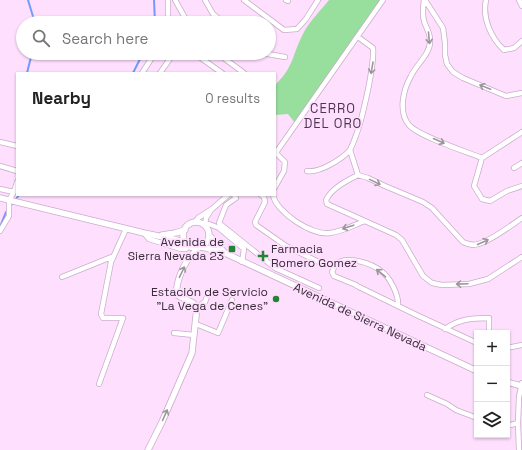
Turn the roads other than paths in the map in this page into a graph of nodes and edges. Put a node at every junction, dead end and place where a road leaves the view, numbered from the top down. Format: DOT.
graph roads {
  1 [pos="168,0"];
  2 [pos="175,0"];
  3 [pos="205,0"];
  4 [pos="244,0"];
  5 [pos="318,0"];
  6 [pos="383,0"];
  7 [pos="425,0"];
  8 [pos="486,0"];
  9 [pos="519,0"];
  10 [pos="522,6"];
  11 [pos="169,16"];
  12 [pos="184,16"];
  13 [pos="215,16"];
  14 [pos="265,16"];
  15 [pos="276,24"];
  16 [pos="358,37"];
  17 [pos="522,41"];
  18 [pos="276,55"];
  19 [pos="285,57"];
  20 [pos="150,60"];
  21 [pos="169,60"];
  22 [pos="204,60"];
  23 [pos="226,60"];
  24 [pos="143,72"];
  25 [pos="161,72"];
  26 [pos="221,72"];
  27 [pos="243,72"];
  28 [pos="522,93"];
  29 [pos="522,132"];
  30 [pos="0,142"];
  31 [pos="16,146"];
  32 [pos="350,150"];
  33 [pos="276,153"];
  34 [pos="276,155"];
  35 [pos="482,158"];
  36 [pos="522,163"];
  37 [pos="0,166"];
  38 [pos="514,168"];
  39 [pos="16,170"];
  40 [pos="307,171"];
  41 [pos="358,175"];
  42 [pos="276,186"];
  43 [pos="522,186"];
  44 [pos="0,189"];
  45 [pos="16,191"];
  46 [pos="227,196"];
  47 [pos="235,196"];
  48 [pos="262,196"];
  49 [pos="273,196"];
  50 [pos="0,198"];
  51 [pos="9,200"];
  52 [pos="212,209"];
  53 [pos="522,218"];
  54 [pos="365,221"];
  55 [pos="195,222"];
  56 [pos="205,225"];
  57 [pos="126,229"];
  58 [pos="185,230"];
  59 [pos="0,231"];
  60 [pos="144,233"];
  61 [pos="158,235"];
  62 [pos="210,236"];
  63 [pos="188,246"];
  64 [pos="200,248"];
  65 [pos="225,253"];
  66 [pos="114,256"];
  67 [pos="522,257"];
  68 [pos="189,259"];
  69 [pos="242,262"];
  70 [pos="325,265"];
  71 [pos="62,277"];
  72 [pos="319,288"];
  73 [pos="209,291"];
  74 [pos="232,300"];
  75 [pos="398,306"];
  76 [pos="197,307"];
  77 [pos="196,324"];
  78 [pos="445,329"];
  79 [pos="489,330"];
  80 [pos="174,333"];
  81 [pos="194,335"];
  82 [pos="474,342"];
  83 [pos="522,345"];
  84 [pos="510,347"];
  85 [pos="474,370"];
  86 [pos="510,383"];
  87 [pos="99,384"];
  88 [pos="522,385"];
  89 [pos="427,395"];
  90 [pos="474,416"];
  91 [pos="518,423"];
  92 [pos="510,425"];
  93 [pos="148,450"];
  94 [pos="519,450"];
  1 -- 11 [label="street"];
  2 -- 12 [label="street"];
  3 -- 13 [label="street"];
  4 -- 14 [label="street"];
  5 -- 15 [label="street"];
  6 -- 16 [label="street"];
  28 -- 7 [label="street, one-way"];
  7 -- 35 [label="street, one-way"];
  8 -- 17 [label="street"];
  9 -- 10 [label="street"];
  16 -- 32 [label="street, one-way"];
  16 -- 33 [label="street"];
  18 -- 19 [label="street"];
  20 -- 24 [label="street"];
  21 -- 25 [label="street"];
  22 -- 26 [label="street"];
  23 -- 27 [label="street"];
  29 -- 35 [label="street"];
  30 -- 31 [label="street"];
  32 -- 40 [label="street"];
  32 -- 41 [label="street"];
  34 -- 42 [label="street"];
  35 -- 43 [label="street"];
  36 -- 38 [label="street"];
  37 -- 39 [label="street"];
  41 -- 53 [label="street, one-way"];
  41 -- 54 [label="street"];
  44 -- 45 [label="street"];
  45 -- 51 [label="street"];
  46 -- 52 [label="street"];
  47 -- 72 [label="street"];
  48 -- 70 [label="street"];
  54 -- 49 [label="street, one-way"];
  50 -- 51 [label="street"];
  51 -- 57 [label="street"];
  51 -- 59 [label="street"];
  52 -- 55 [label="street"];
  52 -- 56 [label="street"];
  67 -- 54 [label="street, one-way"];
  55 -- 56 [label="street"];
  55 -- 58 [label="street"];
  56 -- 62 [label="street"];
  56 -- 69 [label="street"];
  57 -- 60 [label="street"];
  57 -- 66 [label="street"];
  58 -- 61 [label="street"];
  58 -- 63 [label="street"];
  60 -- 61 [label="street"];
  60 -- 63 [label="street"];
  61 -- 63 [label="street"];
  62 -- 64 [label="street"];
  62 -- 65 [label="street, Avenida de Sierra Nevada"];
  63 -- 64 [label="street"];
  63 -- 68 [label="street"];
  64 -- 65 [label="street, Avenida de Sierra Nevada"];
  64 -- 68 [label="street"];
  65 -- 69 [label="street, Avenida de Sierra Nevada"];
  66 -- 71 [label="street"];
  66 -- 87 [label="street"];
  76 -- 68 [label="street, one-way"];
  69 -- 85 [label="street, Avenida de Sierra Nevada"];
  73 -- 76 [label="street"];
  74 -- 77 [label="street"];
  75 -- 75 [label="street, one-way"];
  75 -- 78 [label="street"];
  76 -- 77 [label="street"];
  77 -- 81 [label="street"];
  78 -- 79 [label="street"];
  78 -- 82 [label="street"];
  80 -- 81 [label="street"];
  93 -- 81 [label="street, one-way"];
  83 -- 84 [label="street"];
  86 -- 88 [label="street"];
  88 -- 91 [label="street"];
  89 -- 90 [label="street"];
  91 -- 92 [label="street"];
  91 -- 94 [label="street"];
}
